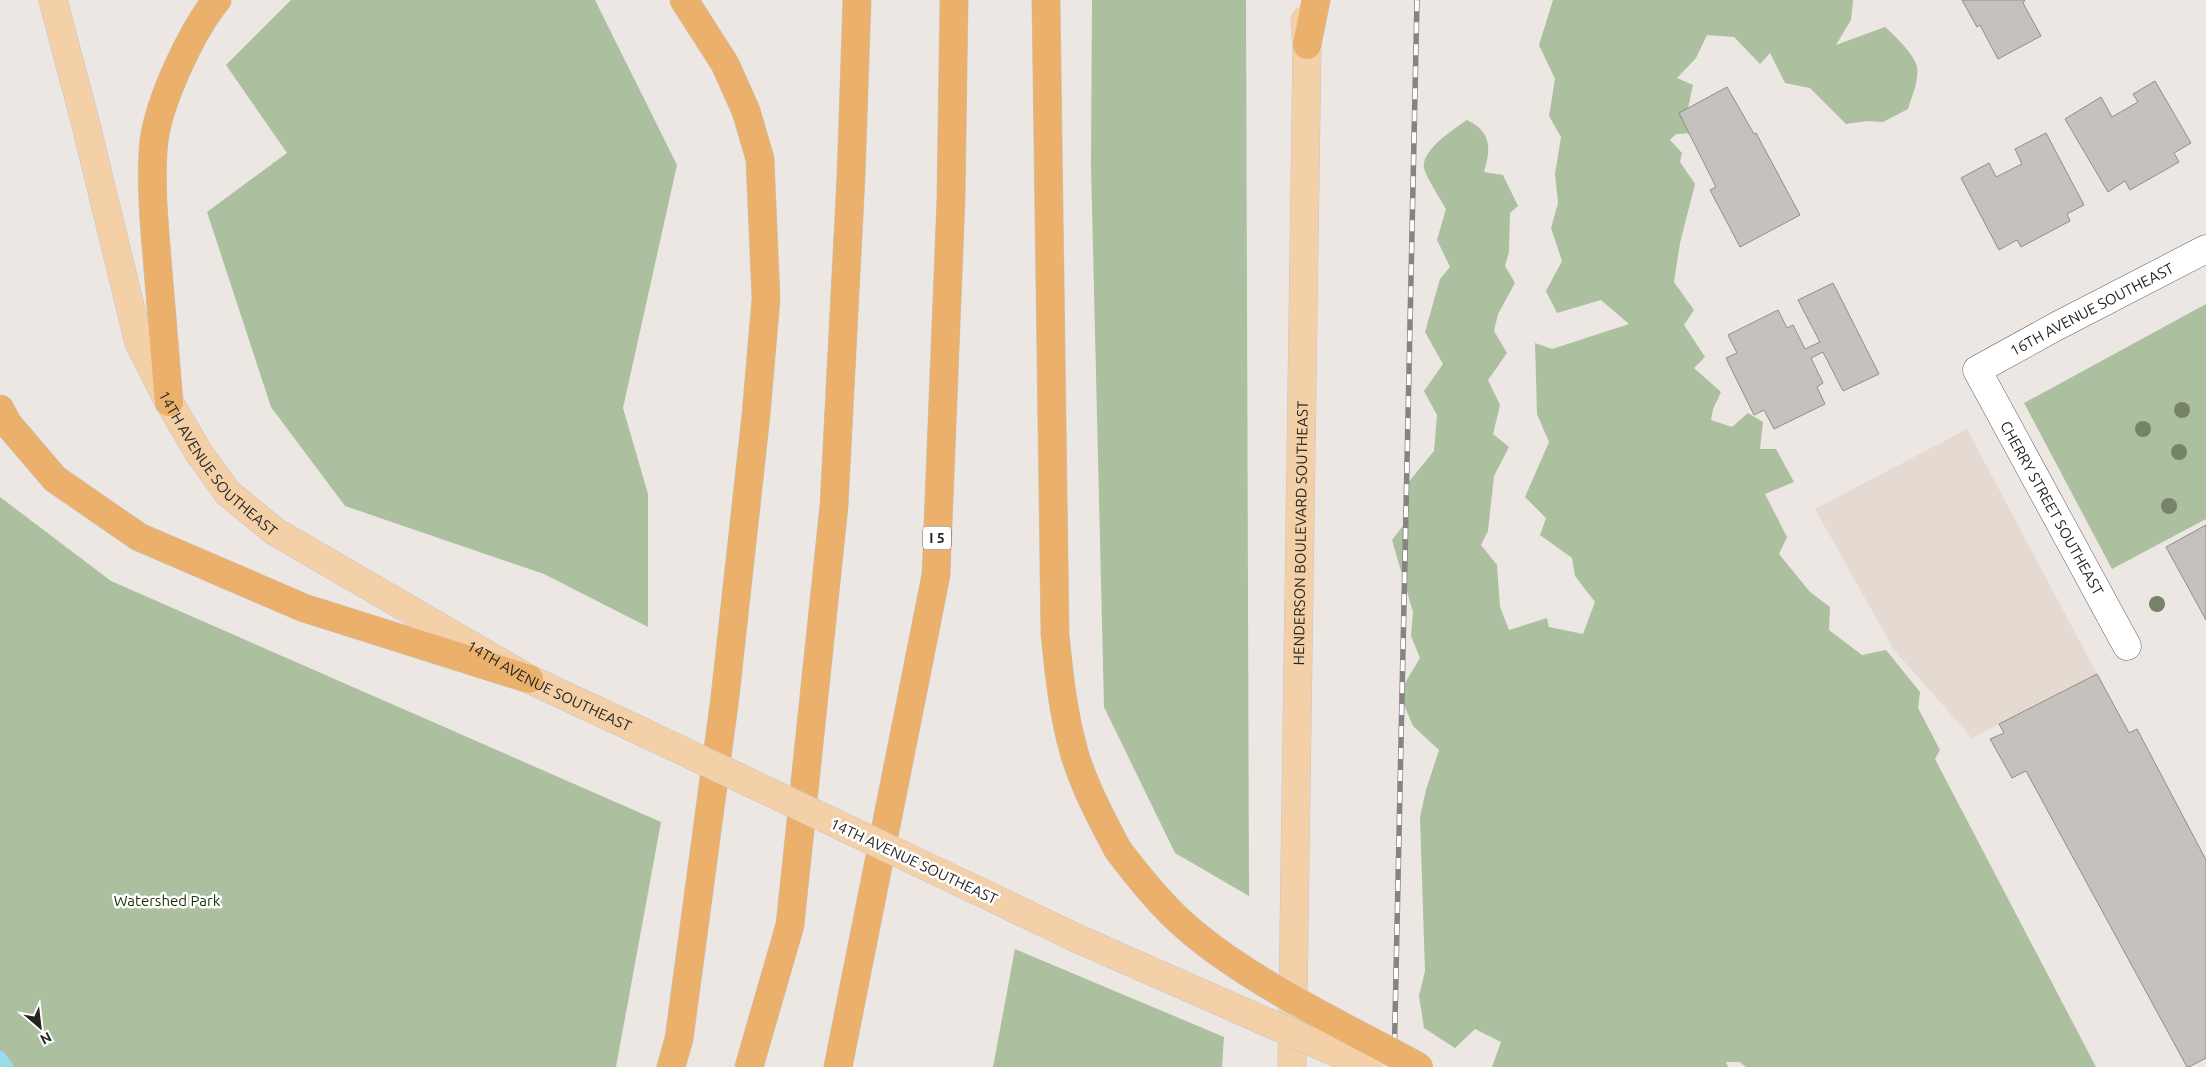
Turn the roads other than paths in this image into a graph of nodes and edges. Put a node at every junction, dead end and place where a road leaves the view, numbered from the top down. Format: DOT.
graph roads {
  1 [pos="52,0"];
  2 [pos="217,0"];
  3 [pos="684,0"];
  4 [pos="857,0"];
  5 [pos="954,0"];
  6 [pos="1046,0"];
  7 [pos="1304,0"];
  8 [pos="1316,0"];
  9 [pos="1307,45"];
  10 [pos="2206,249"];
  11 [pos="1976,370"];
  12 [pos="170,402"];
  13 [pos="0,409"];
  14 [pos="2127,646"];
  15 [pos="529,679"];
  16 [pos="671,1067"];
  17 [pos="749,1067"];
  18 [pos="838,1067"];
  19 [pos="1292,1067"];
  20 [pos="1368,1067"];
  21 [pos="1419,1067"];
  1 -- 12 [label="main road, 14TH AVENUE SOUTHEAST"];
  2 -- 12 [label="highway"];
  3 -- 16 [label="highway"];
  4 -- 17 [label="highway"];
  5 -- 18 [label="highway, I 5"];
  6 -- 21 [label="highway, bridge"];
  7 -- 9 [label="main road, HENDERSON BOULEVARD SOUTHEAST"];
  8 -- 9 [label="highway"];
  9 -- 19 [label="main road, HENDERSON BOULEVARD SOUTHEAST"];
  10 -- 11 [label="street, 16TH AVENUE SOUTHEAST"];
  11 -- 14 [label="street, CHERRY STREET SOUTHEAST"];
  12 -- 15 [label="main road, 14TH AVENUE SOUTHEAST"];
  13 -- 15 [label="highway"];
  15 -- 20 [label="main road, 14TH AVENUE SOUTHEAST, bridge"];
}
